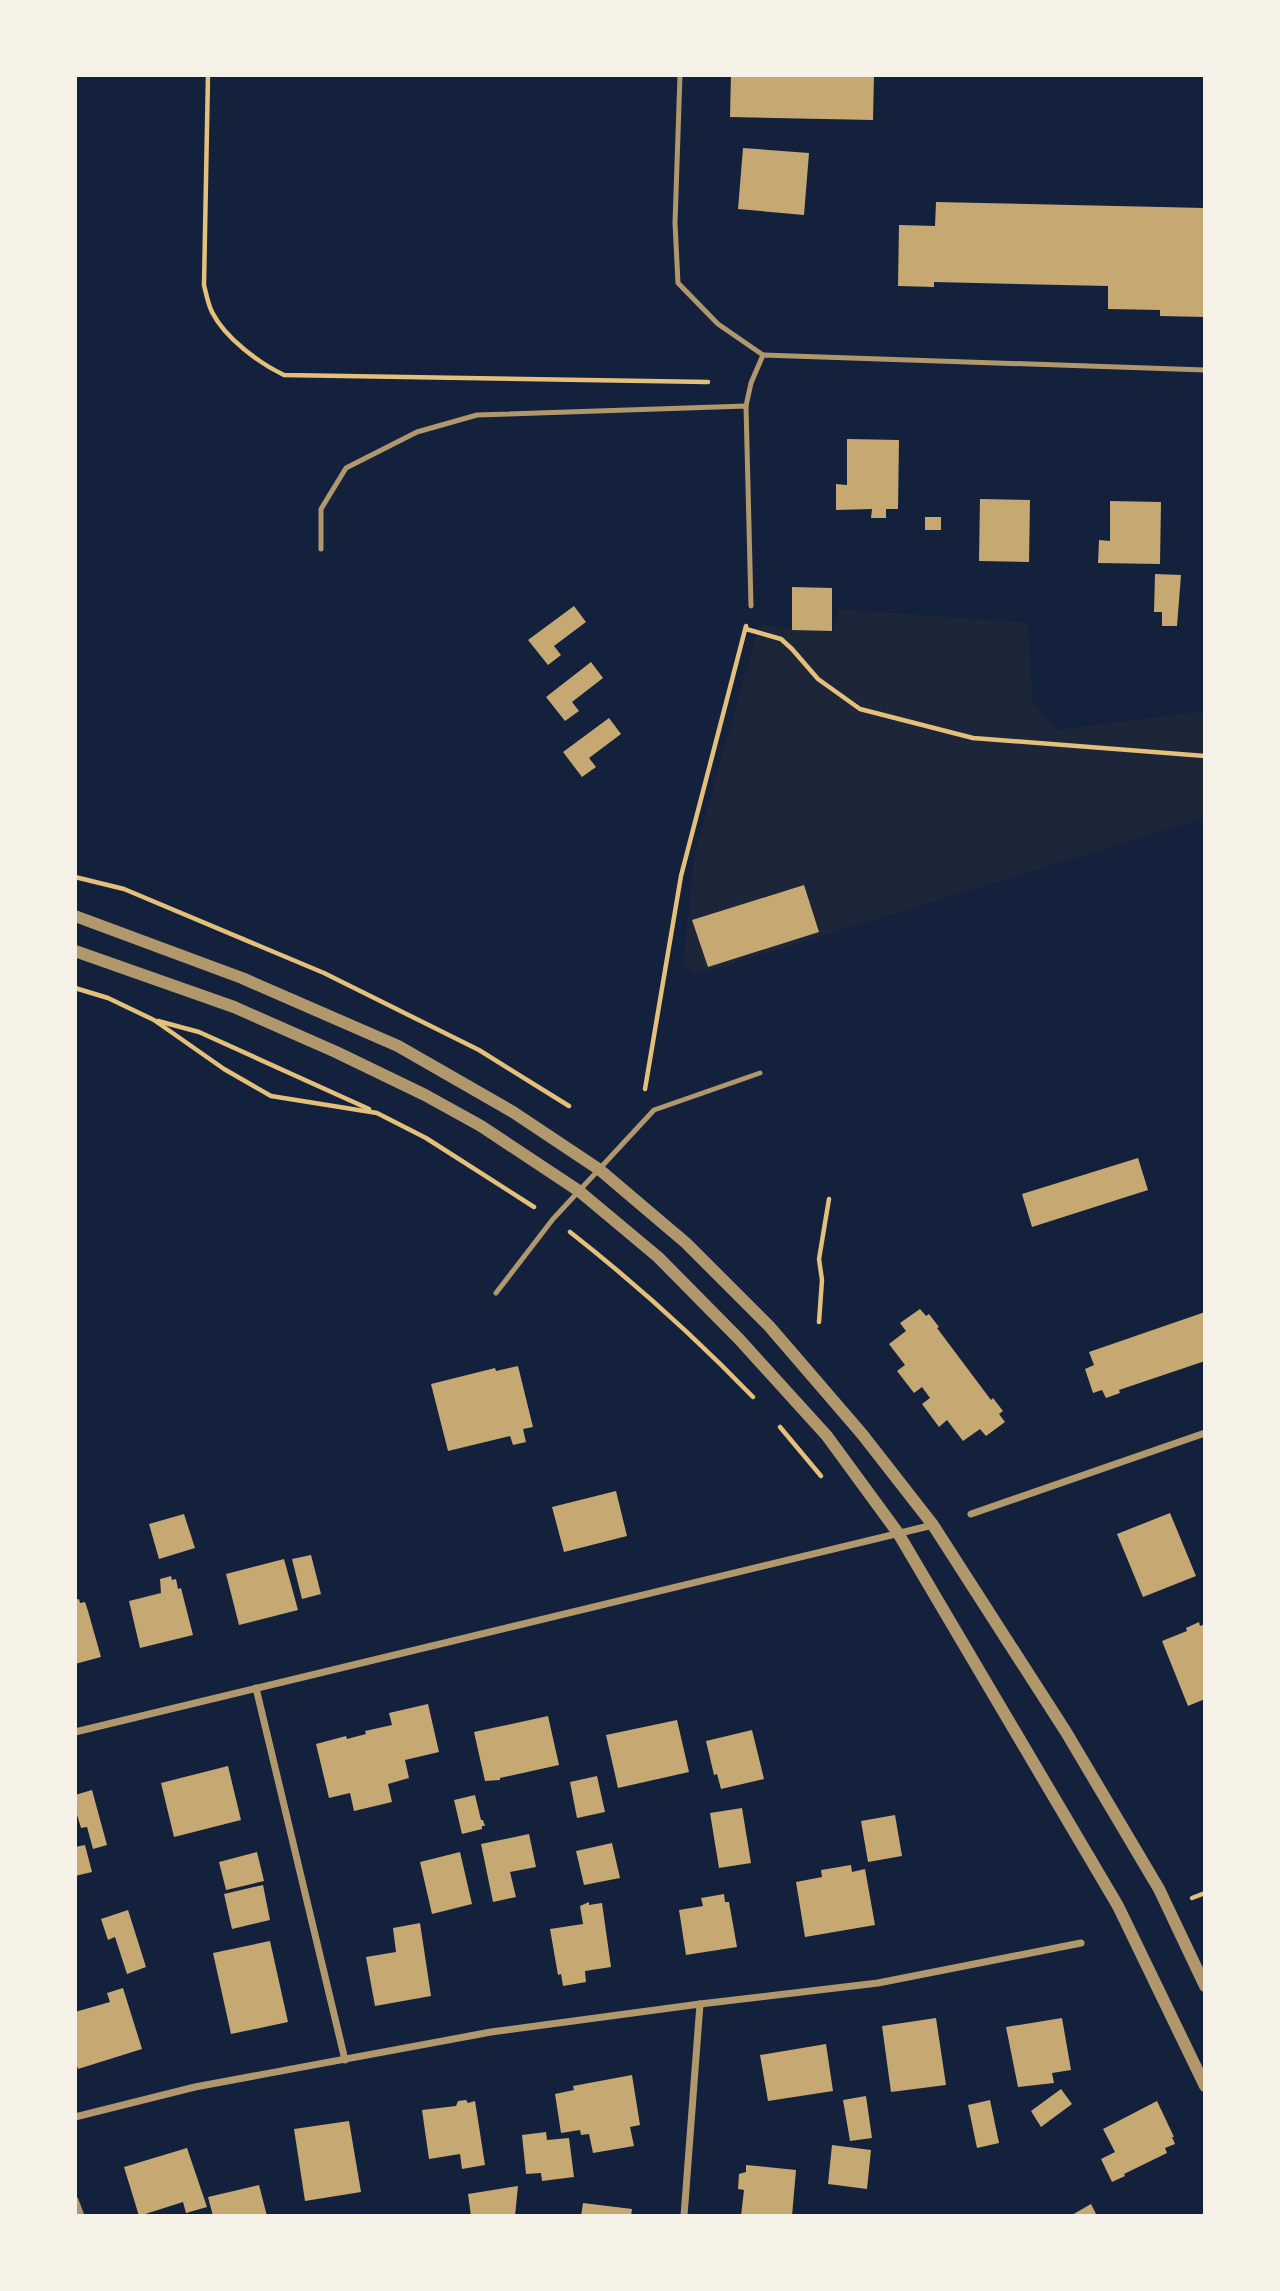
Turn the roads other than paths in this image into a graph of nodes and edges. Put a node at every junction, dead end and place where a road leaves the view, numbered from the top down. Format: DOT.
graph roads {
  1 [pos="680,75"];
  2 [pos="763,355"];
  3 [pos="1205,370"];
  4 [pos="746,406"];
  5 [pos="321,549"];
  6 [pos="751,606"];
  7 [pos="75,916"];
  8 [pos="75,951"];
  9 [pos="760,1073"];
  10 [pos="600,1170"];
  11 [pos="579,1191"];
  12 [pos="496,1293"];
  13 [pos="1205,1433"];
  14 [pos="971,1514"];
  15 [pos="933,1525"];
  16 [pos="898,1533"];
  17 [pos="256,1688"];
  18 [pos="75,1732"];
  19 [pos="1081,1943"];
  20 [pos="1205,1986"];
  21 [pos="700,2004"];
  22 [pos="345,2060"];
  23 [pos="1205,2086"];
  24 [pos="75,2118"];
  25 [pos="75,2200"];
  26 [pos="81,2216"];
  27 [pos="684,2216"];
  1 -- 2 [label="lane"];
  2 -- 3 [label="lane"];
  2 -- 4 [label="lane"];
  4 -- 5 [label="lane"];
  4 -- 6 [label="lane"];
  7 -- 10 [label="street"];
  8 -- 11 [label="street"];
  9 -- 10 [label="lane"];
  10 -- 11 [label="lane"];
  10 -- 15 [label="street"];
  11 -- 12 [label="lane"];
  11 -- 16 [label="street"];
  13 -- 14 [label="street"];
  15 -- 16 [label="street"];
  15 -- 20 [label="street"];
  16 -- 17 [label="street"];
  16 -- 23 [label="street"];
  17 -- 18 [label="street"];
  17 -- 22 [label="street"];
  19 -- 21 [label="street"];
  21 -- 22 [label="street"];
  21 -- 27 [label="street"];
  22 -- 24 [label="street"];
  25 -- 26 [label="street"];
}
